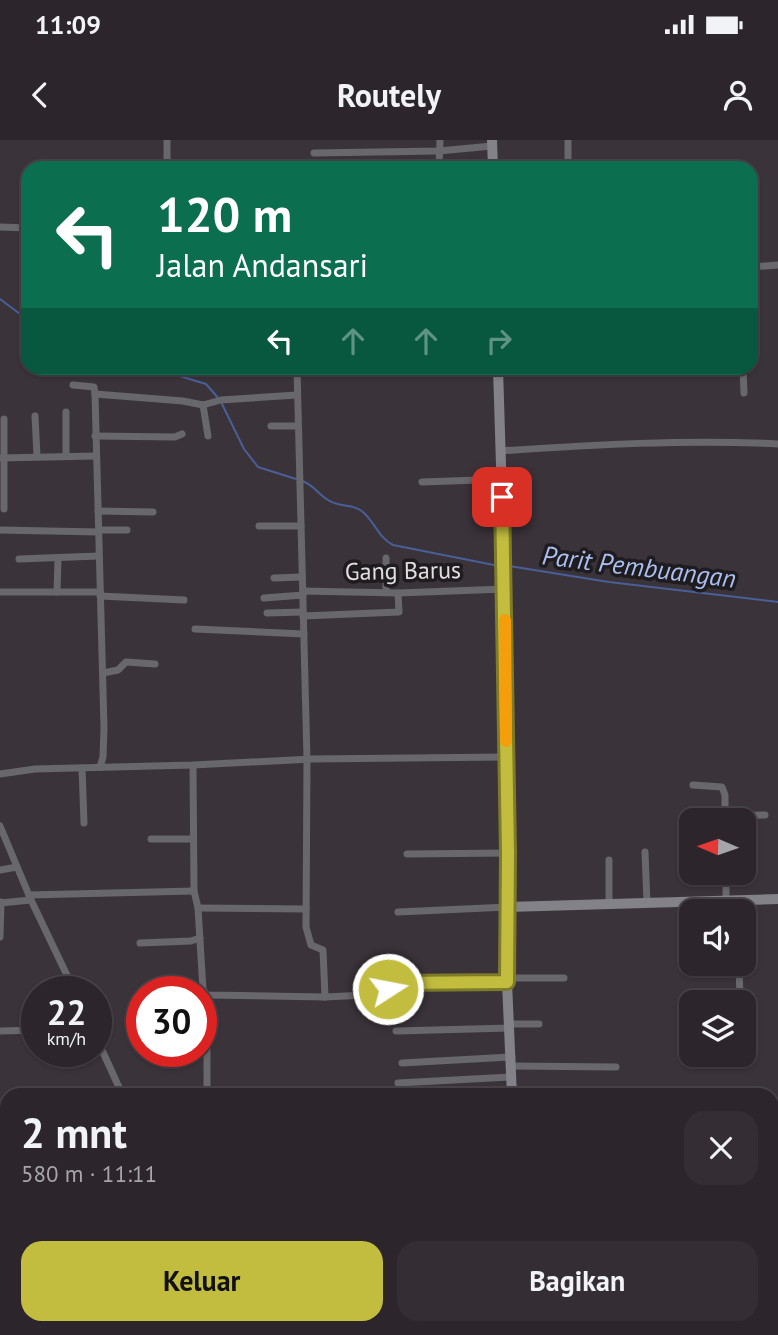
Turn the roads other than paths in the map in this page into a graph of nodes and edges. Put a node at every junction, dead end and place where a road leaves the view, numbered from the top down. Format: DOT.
graph roads {
  1 [pos="167,140"];
  2 [pos="440,140"];
  3 [pos="568,140"];
  4 [pos="492,143"];
  5 [pos="439,151"];
  6 [pos="314,153"];
  7 [pos="167,161"];
  8 [pos="439,161"];
  9 [pos="493,161"];
  10 [pos="568,161"];
  11 [pos="0,227"];
  12 [pos="21,228"];
  13 [pos="778,265"];
  14 [pos="758,266"];
  15 [pos="297,375"];
  16 [pos="498,375"];
  17 [pos="743,375"];
  18 [pos="73,385"];
  19 [pos="744,393"];
  20 [pos="95,394"];
  21 [pos="297,396"];
  22 [pos="208,404"];
  23 [pos="66,412"];
  24 [pos="34,416"];
  25 [pos="4,419"];
  26 [pos="271,426"];
  27 [pos="298,426"];
  28 [pos="182,434"];
  29 [pos="95,436"];
  30 [pos="208,436"];
  31 [pos="778,444"];
  32 [pos="500,451"];
  33 [pos="66,455"];
  34 [pos="37,456"];
  35 [pos="96,456"];
  36 [pos="2,458"];
  37 [pos="502,476"];
  38 [pos="422,482"];
  39 [pos="4,509"];
  40 [pos="98,511"];
  41 [pos="153,512"];
  42 [pos="260,526"];
  43 [pos="301,526"];
  44 [pos="0,530"];
  45 [pos="127,530"];
  46 [pos="99,531"];
  47 [pos="99,555"];
  48 [pos="386,558"];
  49 [pos="19,559"];
  50 [pos="58,559"];
  51 [pos="302,577"];
  52 [pos="274,578"];
  53 [pos="504,583"];
  54 [pos="0,592"];
  55 [pos="57,592"];
  56 [pos="386,592"];
  57 [pos="303,593"];
  58 [pos="398,593"];
  59 [pos="100,594"];
  60 [pos="264,598"];
  61 [pos="184,600"];
  62 [pos="267,613"];
  63 [pos="303,614"];
  64 [pos="195,629"];
  65 [pos="304,634"];
  66 [pos="155,663"];
  67 [pos="103,673"];
  68 [pos="506,757"];
  69 [pos="307,759"];
  70 [pos="193,765"];
  71 [pos="100,767"];
  72 [pos="82,768"];
  73 [pos="0,774"];
  74 [pos="694,785"];
  75 [pos="725,808"];
  76 [pos="765,815"];
  77 [pos="756,816"];
  78 [pos="84,823"];
  79 [pos="0,826"];
  80 [pos="152,839"];
  81 [pos="192,839"];
  82 [pos="645,852"];
  83 [pos="508,853"];
  84 [pos="407,854"];
  85 [pos="609,860"];
  86 [pos="18,867"];
  87 [pos="0,870"];
  88 [pos="194,891"];
  89 [pos="30,898"];
  90 [pos="756,899"];
  91 [pos="778,899"];
  92 [pos="0,902"];
  93 [pos="679,902"];
  94 [pos="647,903"];
  95 [pos="610,904"];
  96 [pos="508,907"];
  97 [pos="198,908"];
  98 [pos="306,909"];
  99 [pos="398,912"];
  100 [pos="0,937"];
  101 [pos="200,938"];
  102 [pos="140,943"];
  103 [pos="67,976"];
  104 [pos="202,976"];
  105 [pos="564,978"];
  106 [pos="507,980"];
  107 [pos="217,995"];
  108 [pos="325,997"];
  109 [pos="539,1024"];
  110 [pos="510,1026"];
  111 [pos="21,1030"];
  112 [pos="0,1031"];
  113 [pos="396,1031"];
  114 [pos="402,1063"];
  115 [pos="110,1067"];
  116 [pos="208,1067"];
  117 [pos="512,1067"];
  118 [pos="616,1067"];
  119 [pos="398,1083"];
  120 [pos="119,1088"];
  121 [pos="208,1088"];
  122 [pos="512,1088"];
  123 [pos="184,1335"];
  124 [pos="193,1335"];
  1 -- 7 [label="street"];
  2 -- 5 [label="street"];
  3 -- 10 [label="street"];
  4 -- 5 [label="street"];
  4 -- 9 [label="street"];
  5 -- 6 [label="street"];
  5 -- 8 [label="street"];
  11 -- 12 [label="street"];
  13 -- 14 [label="street"];
  15 -- 21 [label="street"];
  16 -- 32 [label="street"];
  17 -- 19 [label="street"];
  18 -- 20 [label="street"];
  20 -- 22 [label="street"];
  20 -- 29 [label="street"];
  21 -- 22 [label="street"];
  21 -- 27 [label="street"];
  22 -- 30 [label="street"];
  23 -- 33 [label="street"];
  24 -- 34 [label="street"];
  25 -- 36 [label="street"];
  26 -- 27 [label="street"];
  27 -- 43 [label="street"];
  28 -- 29 [label="street"];
  29 -- 35 [label="street"];
  31 -- 32 [label="street"];
  32 -- 37 [label="street"];
  33 -- 34 [label="street"];
  33 -- 35 [label="street"];
  34 -- 36 [label="street"];
  35 -- 40 [label="street"];
  36 -- 39 [label="street"];
  37 -- 38 [label="street"];
  37 -- 53 [label="street"];
  40 -- 41 [label="street"];
  40 -- 46 [label="street"];
  42 -- 43 [label="street"];
  43 -- 51 [label="street"];
  44 -- 46 [label="street"];
  45 -- 46 [label="street"];
  46 -- 47 [label="street"];
  47 -- 50 [label="street"];
  47 -- 59 [label="street"];
  48 -- 56 [label="street"];
  49 -- 50 [label="street"];
  50 -- 55 [label="street"];
  51 -- 52 [label="street"];
  51 -- 57 [label="street"];
  53 -- 58 [label="street, Gang Barus"];
  53 -- 68 [label="street"];
  54 -- 55 [label="street"];
  55 -- 59 [label="street"];
  56 -- 57 [label="street, Gang Barus"];
  56 -- 58 [label="street, Gang Barus"];
  57 -- 60 [label="street, Gang Barus"];
  57 -- 63 [label="street"];
  58 -- 63 [label="street"];
  59 -- 61 [label="street"];
  59 -- 67 [label="street"];
  62 -- 63 [label="street"];
  63 -- 65 [label="street"];
  64 -- 65 [label="street"];
  65 -- 69 [label="street"];
  66 -- 67 [label="street"];
  67 -- 71 [label="street"];
  68 -- 69 [label="street"];
  68 -- 83 [label="street"];
  69 -- 70 [label="street"];
  69 -- 98 [label="street"];
  70 -- 71 [label="street"];
  70 -- 81 [label="street"];
  71 -- 72 [label="street"];
  72 -- 73 [label="street"];
  72 -- 78 [label="street"];
  74 -- 75 [label="street"];
  76 -- 77 [label="street"];
  79 -- 86 [label="street"];
  80 -- 81 [label="street"];
  81 -- 88 [label="street"];
  82 -- 94 [label="street"];
  83 -- 84 [label="street"];
  83 -- 96 [label="street"];
  85 -- 95 [label="street"];
  86 -- 87 [label="street"];
  86 -- 89 [label="street"];
  88 -- 89 [label="street"];
  88 -- 97 [label="street"];
  89 -- 92 [label="street"];
  89 -- 103 [label="street"];
  90 -- 91 [label="street"];
  92 -- 100 [label="street"];
  93 -- 94 [label="street"];
  94 -- 95 [label="street"];
  95 -- 96 [label="street"];
  96 -- 99 [label="street"];
  96 -- 106 [label="street"];
  97 -- 98 [label="street"];
  97 -- 101 [label="street"];
  98 -- 108 [label="street"];
  101 -- 102 [label="street"];
  101 -- 104 [label="street"];
  105 -- 106 [label="street"];
  106 -- 108 [label="street"];
  106 -- 110 [label="street"];
  107 -- 108 [label="street"];
  109 -- 110 [label="street"];
  110 -- 113 [label="street"];
  110 -- 117 [label="street"];
  111 -- 112 [label="street"];
  114 -- 117 [label="street"];
  115 -- 120 [label="street"];
  116 -- 121 [label="street"];
  117 -- 118 [label="street"];
  117 -- 119 [label="street"];
  117 -- 122 [label="street"];
  123 -- 124 [label="street"];
}
